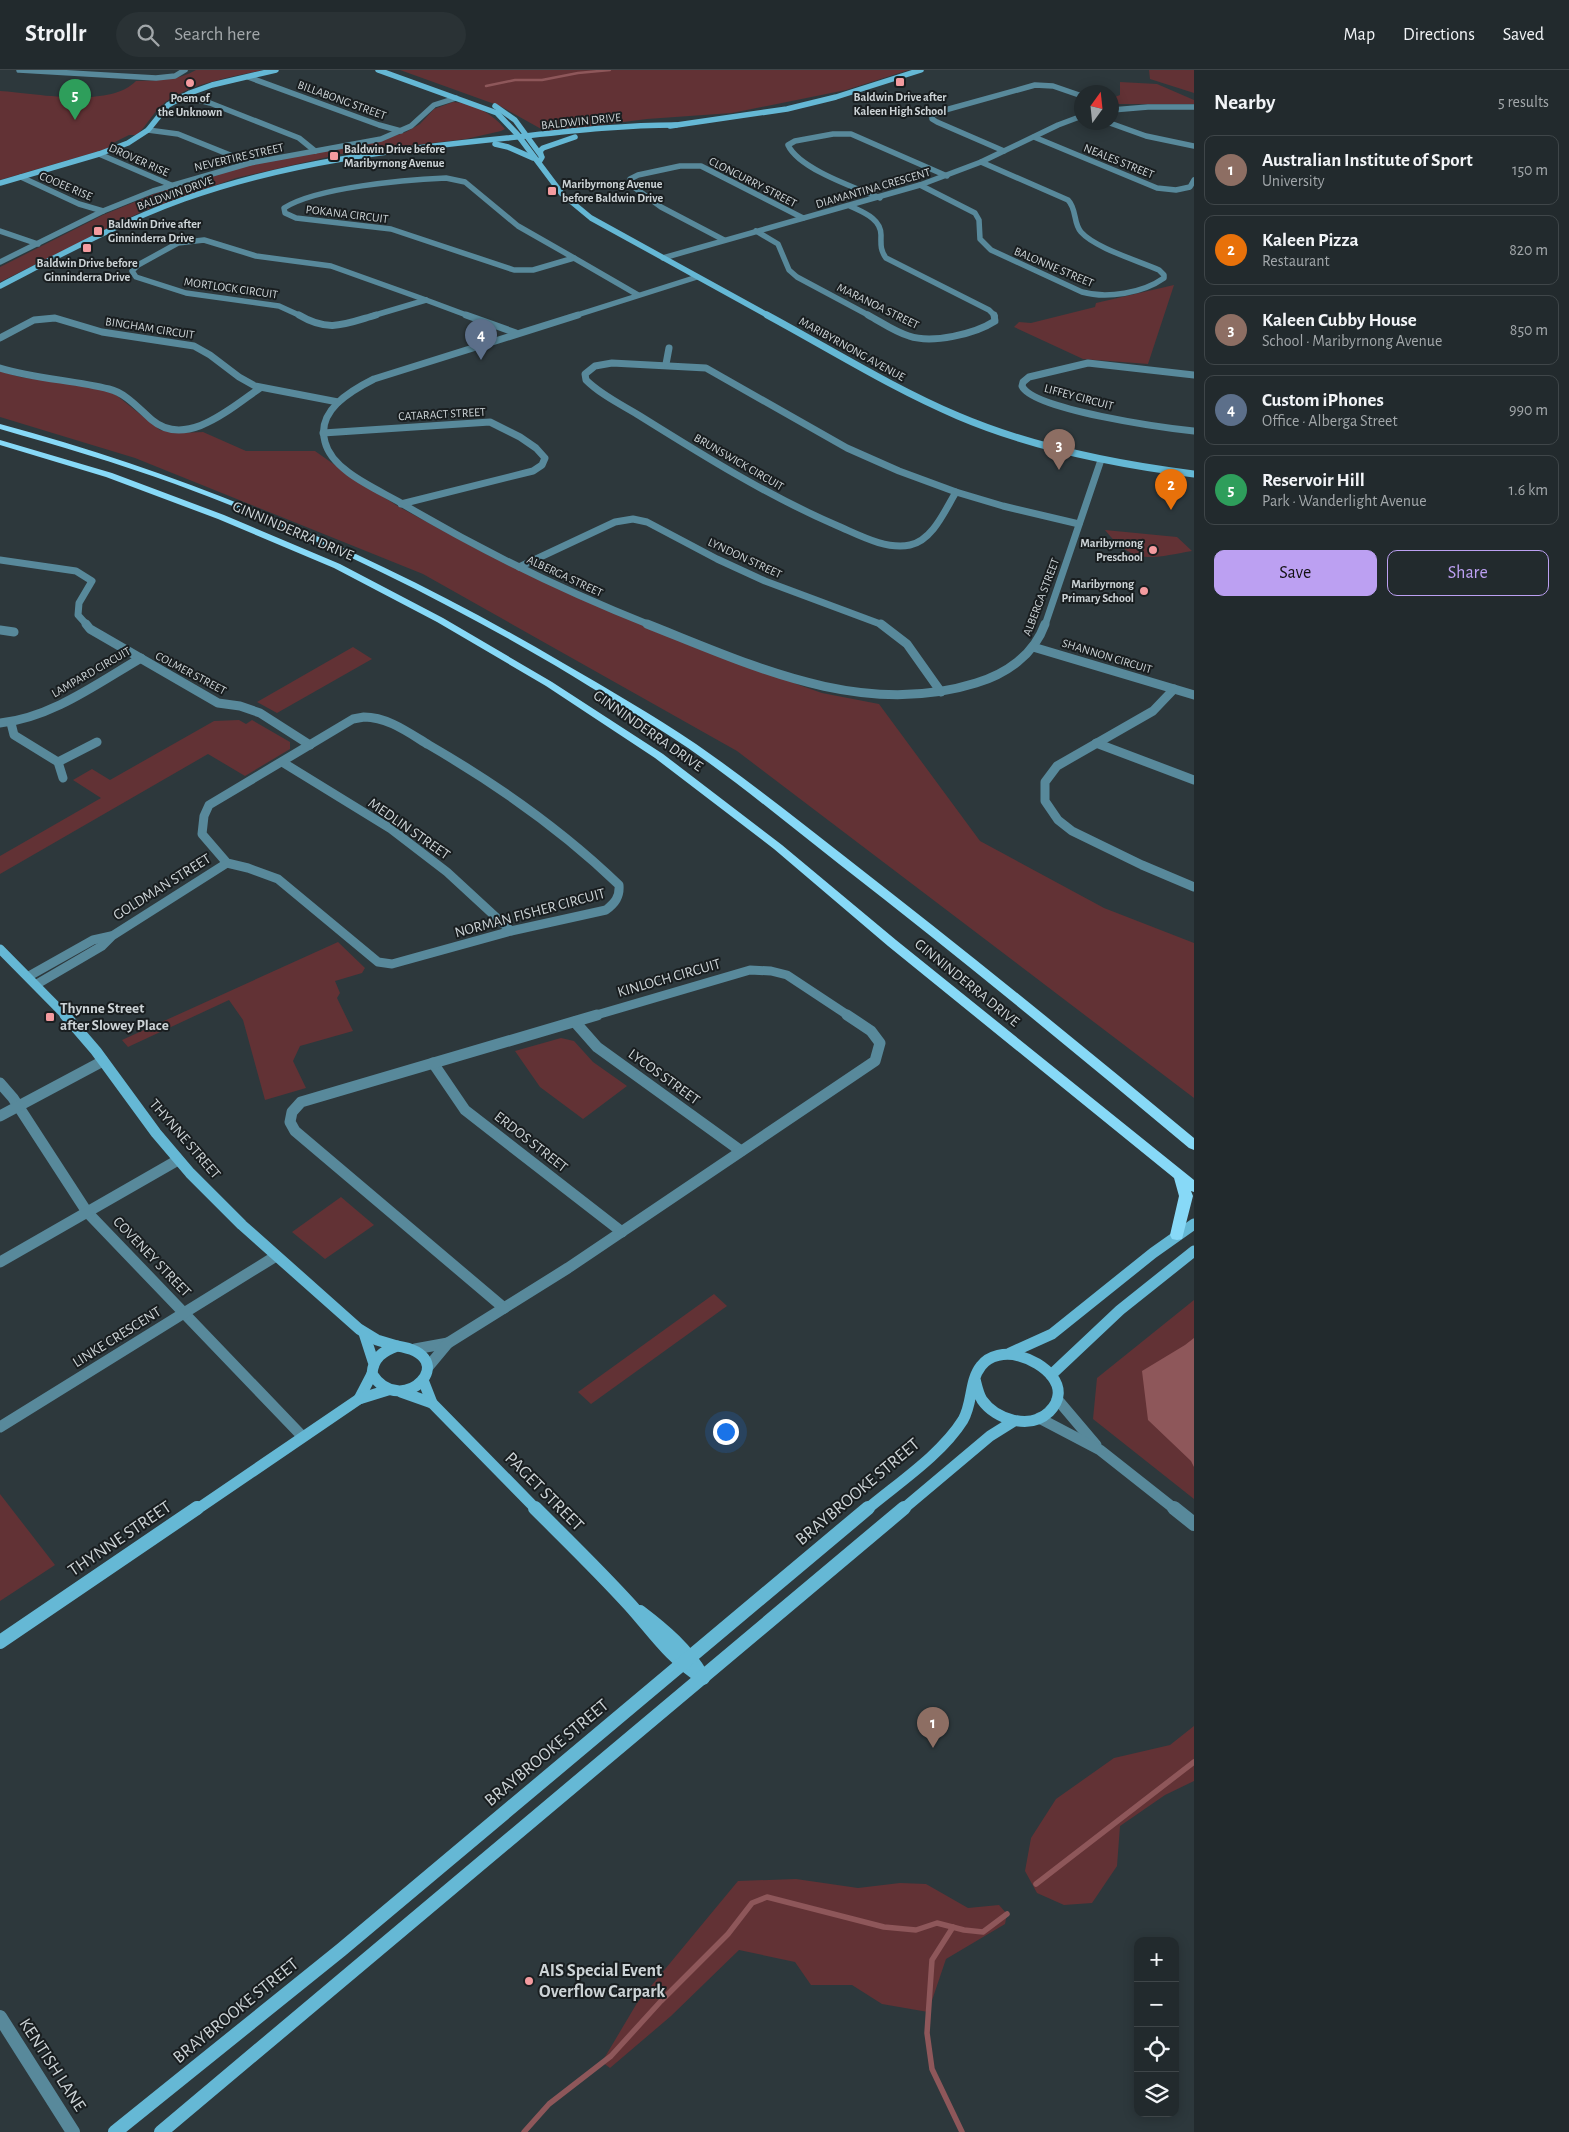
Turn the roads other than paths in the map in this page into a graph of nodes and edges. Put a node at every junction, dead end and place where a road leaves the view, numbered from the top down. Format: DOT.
graph roads {
  1 [pos="18,70"];
  2 [pos="185,70"];
  3 [pos="276,70"];
  4 [pos="378,70"];
  5 [pos="392,70"];
  6 [pos="921,70"];
  7 [pos="248,77"];
  8 [pos="1074,93"];
  9 [pos="183,96"];
  10 [pos="456,98"];
  11 [pos="1194,108"];
  12 [pos="1119,109"];
  13 [pos="515,120"];
  14 [pos="1074,120"];
  15 [pos="676,125"];
  16 [pos="1119,126"];
  17 [pos="512,127"];
  18 [pos="148,130"];
  19 [pos="401,132"];
  20 [pos="555,134"];
  21 [pos="575,137"];
  22 [pos="1034,137"];
  23 [pos="529,139"];
  24 [pos="521,140"];
  25 [pos="482,141"];
  26 [pos="495,144"];
  27 [pos="1194,146"];
  28 [pos="315,151"];
  29 [pos="1004,151"];
  30 [pos="99,154"];
  31 [pos="370,155"];
  32 [pos="538,158"];
  33 [pos="981,162"];
  34 [pos="250,163"];
  35 [pos="947,176"];
  36 [pos="21,177"];
  37 [pos="1194,180"];
  38 [pos="0,183"];
  39 [pos="171,185"];
  40 [pos="920,185"];
  41 [pos="880,198"];
  42 [pos="850,206"];
  43 [pos="103,211"];
  44 [pos="803,218"];
  45 [pos="0,230"];
  46 [pos="756,231"];
  47 [pos="724,240"];
  48 [pos="38,244"];
  49 [pos="574,258"];
  50 [pos="663,258"];
  51 [pos="0,262"];
  52 [pos="697,277"];
  53 [pos="0,286"];
  54 [pos="638,295"];
  55 [pos="426,300"];
  56 [pos="516,333"];
  57 [pos="0,338"];
  58 [pos="669,348"];
  59 [pos="666,364"];
  60 [pos="0,368"];
  61 [pos="1194,375"];
  62 [pos="260,388"];
  63 [pos="338,402"];
  64 [pos="0,426"];
  65 [pos="1194,431"];
  66 [pos="323,433"];
  67 [pos="0,442"];
  68 [pos="1101,460"];
  69 [pos="1194,474"];
  70 [pos="956,492"];
  71 [pos="401,504"];
  72 [pos="1079,524"];
  73 [pos="4,560"];
  74 [pos="519,567"];
  75 [pos="0,570"];
  76 [pos="0,630"];
  77 [pos="14,632"];
  78 [pos="1033,647"];
  79 [pos="141,658"];
  80 [pos="1174,689"];
  81 [pos="941,692"];
  82 [pos="1194,694"];
  83 [pos="0,722"];
  84 [pos="10,723"];
  85 [pos="97,742"];
  86 [pos="1096,743"];
  87 [pos="310,745"];
  88 [pos="58,762"];
  89 [pos="282,762"];
  90 [pos="63,778"];
  91 [pos="1194,780"];
  92 [pos="228,863"];
  93 [pos="1194,887"];
  94 [pos="511,932"];
  95 [pos="112,936"];
  96 [pos="0,949"];
  97 [pos="29,976"];
  98 [pos="38,984"];
  99 [pos="575,1022"];
  100 [pos="104,1061"];
  101 [pos="433,1064"];
  102 [pos="0,1083"];
  103 [pos="18,1106"];
  104 [pos="0,1116"];
  105 [pos="1194,1145"];
  106 [pos="742,1151"];
  107 [pos="178,1160"];
  108 [pos="1180,1175"];
  109 [pos="1194,1187"];
  110 [pos="87,1212"];
  111 [pos="1194,1224"];
  112 [pos="622,1232"];
  113 [pos="1177,1235"];
  114 [pos="1194,1251"];
  115 [pos="276,1256"];
  116 [pos="0,1262"];
  117 [pos="504,1308"];
  118 [pos="184,1313"];
  119 [pos="364,1334"];
  120 [pos="448,1343"];
  121 [pos="397,1346"];
  122 [pos="415,1349"];
  123 [pos="1009,1354"];
  124 [pos="373,1361"];
  125 [pos="428,1367"];
  126 [pos="372,1374"];
  127 [pos="1051,1375"];
  128 [pos="974,1379"];
  129 [pos="423,1380"];
  130 [pos="388,1390"];
  131 [pos="401,1392"];
  132 [pos="360,1399"];
  133 [pos="1057,1399"];
  134 [pos="432,1403"];
  135 [pos="1039,1418"];
  136 [pos="1014,1420"];
  137 [pos="0,1427"];
  138 [pos="302,1436"];
  139 [pos="1100,1450"];
  140 [pos="1194,1524"];
  141 [pos="0,1642"];
  142 [pos="686,1660"];
  143 [pos="703,1678"];
  144 [pos="0,2018"];
  145 [pos="73,2132"];
  146 [pos="115,2132"];
  147 [pos="161,2132"];
  1 -- 2 [label="street"];
  3 -- 7 [label="street"];
  4 -- 10 [label="street, MARIBYRNONG AVENUE"];
  5 -- 13 [label="street"];
  6 -- 15 [label="street, BALDWIN DRIVE"];
  7 -- 9 [label="street"];
  7 -- 19 [label="street, BILLABONG STREET"];
  8 -- 29 [label="street"];
  9 -- 18 [label="street"];
  9 -- 28 [label="street"];
  10 -- 17 [label="street, MARIBYRNONG AVENUE"];
  10 -- 19 [label="street, NEVERTIRE STREET"];
  11 -- 12 [label="street"];
  13 -- 20 [label="street"];
  13 -- 23 [label="street, MARIBYRNONG AVENUE"];
  14 -- 22 [label="street, DIAMANTINA CRESCENT"];
  15 -- 20 [label="street, BALDWIN DRIVE"];
  15 -- 21 [label="street, BALDWIN DRIVE"];
  16 -- 27 [label="street"];
  17 -- 24 [label="street, MARIBYRNONG AVENUE"];
  17 -- 25 [label="street"];
  18 -- 30 [label="street"];
  18 -- 34 [label="street"];
  19 -- 28 [label="street, NEVERTIRE STREET"];
  20 -- 23 [label="street, BALDWIN DRIVE"];
  21 -- 23 [label="street, BALDWIN DRIVE"];
  21 -- 32 [label="street"];
  22 -- 29 [label="street, DIAMANTINA CRESCENT"];
  22 -- 37 [label="street, NEALES STREET"];
  23 -- 24 [label="street, BALDWIN DRIVE"];
  23 -- 32 [label="street, MARIBYRNONG AVENUE"];
  24 -- 25 [label="street, BALDWIN DRIVE"];
  24 -- 26 [label="street, BALDWIN DRIVE"];
  24 -- 32 [label="street, MARIBYRNONG AVENUE"];
  25 -- 31 [label="street, BALDWIN DRIVE"];
  26 -- 31 [label="street, BALDWIN DRIVE"];
  26 -- 32 [label="street"];
  28 -- 34 [label="street, NEVERTIRE STREET"];
  29 -- 33 [label="street, DIAMANTINA CRESCENT"];
  30 -- 36 [label="street"];
  30 -- 39 [label="street, DROVER RISE"];
  31 -- 53 [label="street, BALDWIN DRIVE"];
  32 -- 50 [label="street, MARIBYRNONG AVENUE"];
  33 -- 35 [label="street, DIAMANTINA CRESCENT"];
  33 -- 40 [label="street, BALONNE STREET"];
  34 -- 39 [label="street, NEVERTIRE STREET"];
  35 -- 40 [label="street, DIAMANTINA CRESCENT"];
  35 -- 41 [label="street"];
  36 -- 38 [label="street"];
  36 -- 43 [label="street, COOEE RISE"];
  39 -- 43 [label="street, NEVERTIRE STREET"];
  40 -- 41 [label="street, DIAMANTINA CRESCENT"];
  41 -- 42 [label="street, DIAMANTINA CRESCENT"];
  42 -- 44 [label="street, DIAMANTINA CRESCENT"];
  42 -- 46 [label="street, MARANOA STREET"];
  43 -- 48 [label="street, NEVERTIRE STREET"];
  44 -- 46 [label="street, DIAMANTINA CRESCENT"];
  44 -- 47 [label="street, CLONCURRY STREET"];
  45 -- 48 [label="street"];
  46 -- 47 [label="street, DIAMANTINA CRESCENT"];
  47 -- 50 [label="street, DIAMANTINA CRESCENT"];
  48 -- 51 [label="street, NEVERTIRE STREET"];
  49 -- 49 [label="street, POKANA CIRCUIT"];
  49 -- 54 [label="street, POKANA CIRCUIT"];
  50 -- 52 [label="street, MARIBYRNONG AVENUE"];
  52 -- 54 [label="street"];
  52 -- 68 [label="street, MARIBYRNONG AVENUE"];
  54 -- 56 [label="street"];
  55 -- 55 [label="street, MORTLOCK CIRCUIT"];
  55 -- 56 [label="street, MORTLOCK CIRCUIT"];
  56 -- 63 [label="street"];
  57 -- 62 [label="street, BINGHAM CIRCUIT"];
  58 -- 59 [label="street"];
  59 -- 70 [label="street, BRUNSWICK CIRCUIT"];
  59 -- 70 [label="street, BRUNSWICK CIRCUIT"];
  60 -- 62 [label="street"];
  61 -- 65 [label="street, LIFFEY CIRCUIT"];
  62 -- 63 [label="street, BINGHAM CIRCUIT"];
  63 -- 66 [label="street"];
  64 -- 105 [label="main road, GINNINDERRA DRIVE"];
  66 -- 71 [label="street, ALBERGA STREET"];
  66 -- 71 [label="street, CATARACT STREET"];
  67 -- 108 [label="main road, GINNINDERRA DRIVE"];
  68 -- 69 [label="street, MARIBYRNONG AVENUE"];
  68 -- 72 [label="street, ALBERGA STREET"];
  70 -- 72 [label="street, BRUNSWICK CIRCUIT"];
  71 -- 74 [label="street, ALBERGA STREET"];
  72 -- 78 [label="street, ALBERGA STREET"];
  73 -- 75 [label="street"];
  73 -- 79 [label="street, LAMPARD CIRCUIT"];
  74 -- 81 [label="street, ALBERGA STREET"];
  74 -- 81 [label="street, LYNDON STREET"];
  76 -- 77 [label="street"];
  78 -- 80 [label="street, SHANNON CIRCUIT"];
  78 -- 81 [label="street, ALBERGA STREET"];
  79 -- 84 [label="street, LAMPARD CIRCUIT"];
  79 -- 87 [label="street, COLMER STREET"];
  80 -- 82 [label="street, SHANNON CIRCUIT"];
  80 -- 86 [label="street"];
  83 -- 84 [label="street, LAMPARD CIRCUIT"];
  84 -- 88 [label="street"];
  85 -- 88 [label="street"];
  86 -- 91 [label="street"];
  86 -- 93 [label="street"];
  87 -- 89 [label="street, NORMAN FISHER CIRCUIT"];
  87 -- 94 [label="street, NORMAN FISHER CIRCUIT"];
  88 -- 90 [label="street"];
  89 -- 92 [label="street, NORMAN FISHER CIRCUIT"];
  89 -- 94 [label="street, MEDLIN STREET"];
  92 -- 94 [label="street, NORMAN FISHER CIRCUIT"];
  92 -- 95 [label="street, GOLDMAN STREET"];
  95 -- 97 [label="street, GOLDMAN STREET"];
  95 -- 98 [label="street, GOLDMAN STREET"];
  96 -- 97 [label="street, THYNNE STREET"];
  97 -- 98 [label="street, THYNNE STREET"];
  98 -- 100 [label="street, THYNNE STREET"];
  99 -- 101 [label="street, KINLOCH CIRCUIT"];
  99 -- 106 [label="street, LYCOS STREET"];
  99 -- 106 [label="street, KINLOCH CIRCUIT"];
  100 -- 103 [label="street"];
  100 -- 107 [label="street, THYNNE STREET"];
  101 -- 112 [label="street, ERDOS STREET"];
  101 -- 117 [label="street, KINLOCH CIRCUIT"];
  102 -- 103 [label="street, COVENEY STREET"];
  103 -- 104 [label="street"];
  103 -- 110 [label="street, COVENEY STREET"];
  106 -- 112 [label="street, KINLOCH CIRCUIT"];
  107 -- 110 [label="street"];
  107 -- 115 [label="street, THYNNE STREET"];
  108 -- 109 [label="main road, GINNINDERRA DRIVE"];
  108 -- 113 [label="main road"];
  110 -- 116 [label="street"];
  110 -- 118 [label="street, COVENEY STREET"];
  111 -- 113 [label="street"];
  112 -- 117 [label="street, KINLOCH CIRCUIT"];
  113 -- 123 [label="street"];
  114 -- 127 [label="street"];
  115 -- 118 [label="street, LINKE CRESCENT"];
  115 -- 119 [label="street, THYNNE STREET"];
  117 -- 120 [label="street, KINLOCH CIRCUIT"];
  118 -- 137 [label="street, LINKE CRESCENT"];
  118 -- 138 [label="street, COVENEY STREET"];
  119 -- 121 [label="street, THYNNE STREET"];
  119 -- 124 [label="street"];
  120 -- 122 [label="street, KINLOCH CIRCUIT"];
  120 -- 125 [label="street, KINLOCH CIRCUIT"];
  121 -- 122 [label="street"];
  121 -- 124 [label="street"];
  122 -- 125 [label="street"];
  123 -- 127 [label="street"];
  123 -- 128 [label="street"];
  124 -- 126 [label="street"];
  125 -- 129 [label="street"];
  126 -- 130 [label="street"];
  126 -- 132 [label="street"];
  127 -- 133 [label="street"];
  128 -- 136 [label="street"];
  128 -- 142 [label="street, BRAYBROOKE STREET"];
  129 -- 131 [label="street"];
  129 -- 134 [label="street, PAGET STREET"];
  130 -- 131 [label="street"];
  130 -- 132 [label="street, THYNNE STREET"];
  131 -- 134 [label="street, PAGET STREET"];
  132 -- 138 [label="street, THYNNE STREET"];
  133 -- 135 [label="street"];
  133 -- 139 [label="street"];
  134 -- 142 [label="street, PAGET STREET"];
  135 -- 136 [label="street"];
  135 -- 139 [label="street"];
  136 -- 143 [label="street"];
  138 -- 141 [label="street, THYNNE STREET"];
  139 -- 140 [label="street"];
  142 -- 143 [label="street, PAGET STREET"];
  142 -- 146 [label="street, BRAYBROOKE STREET"];
  143 -- 147 [label="street"];
  144 -- 145 [label="street, KENTISH LANE"];
}
